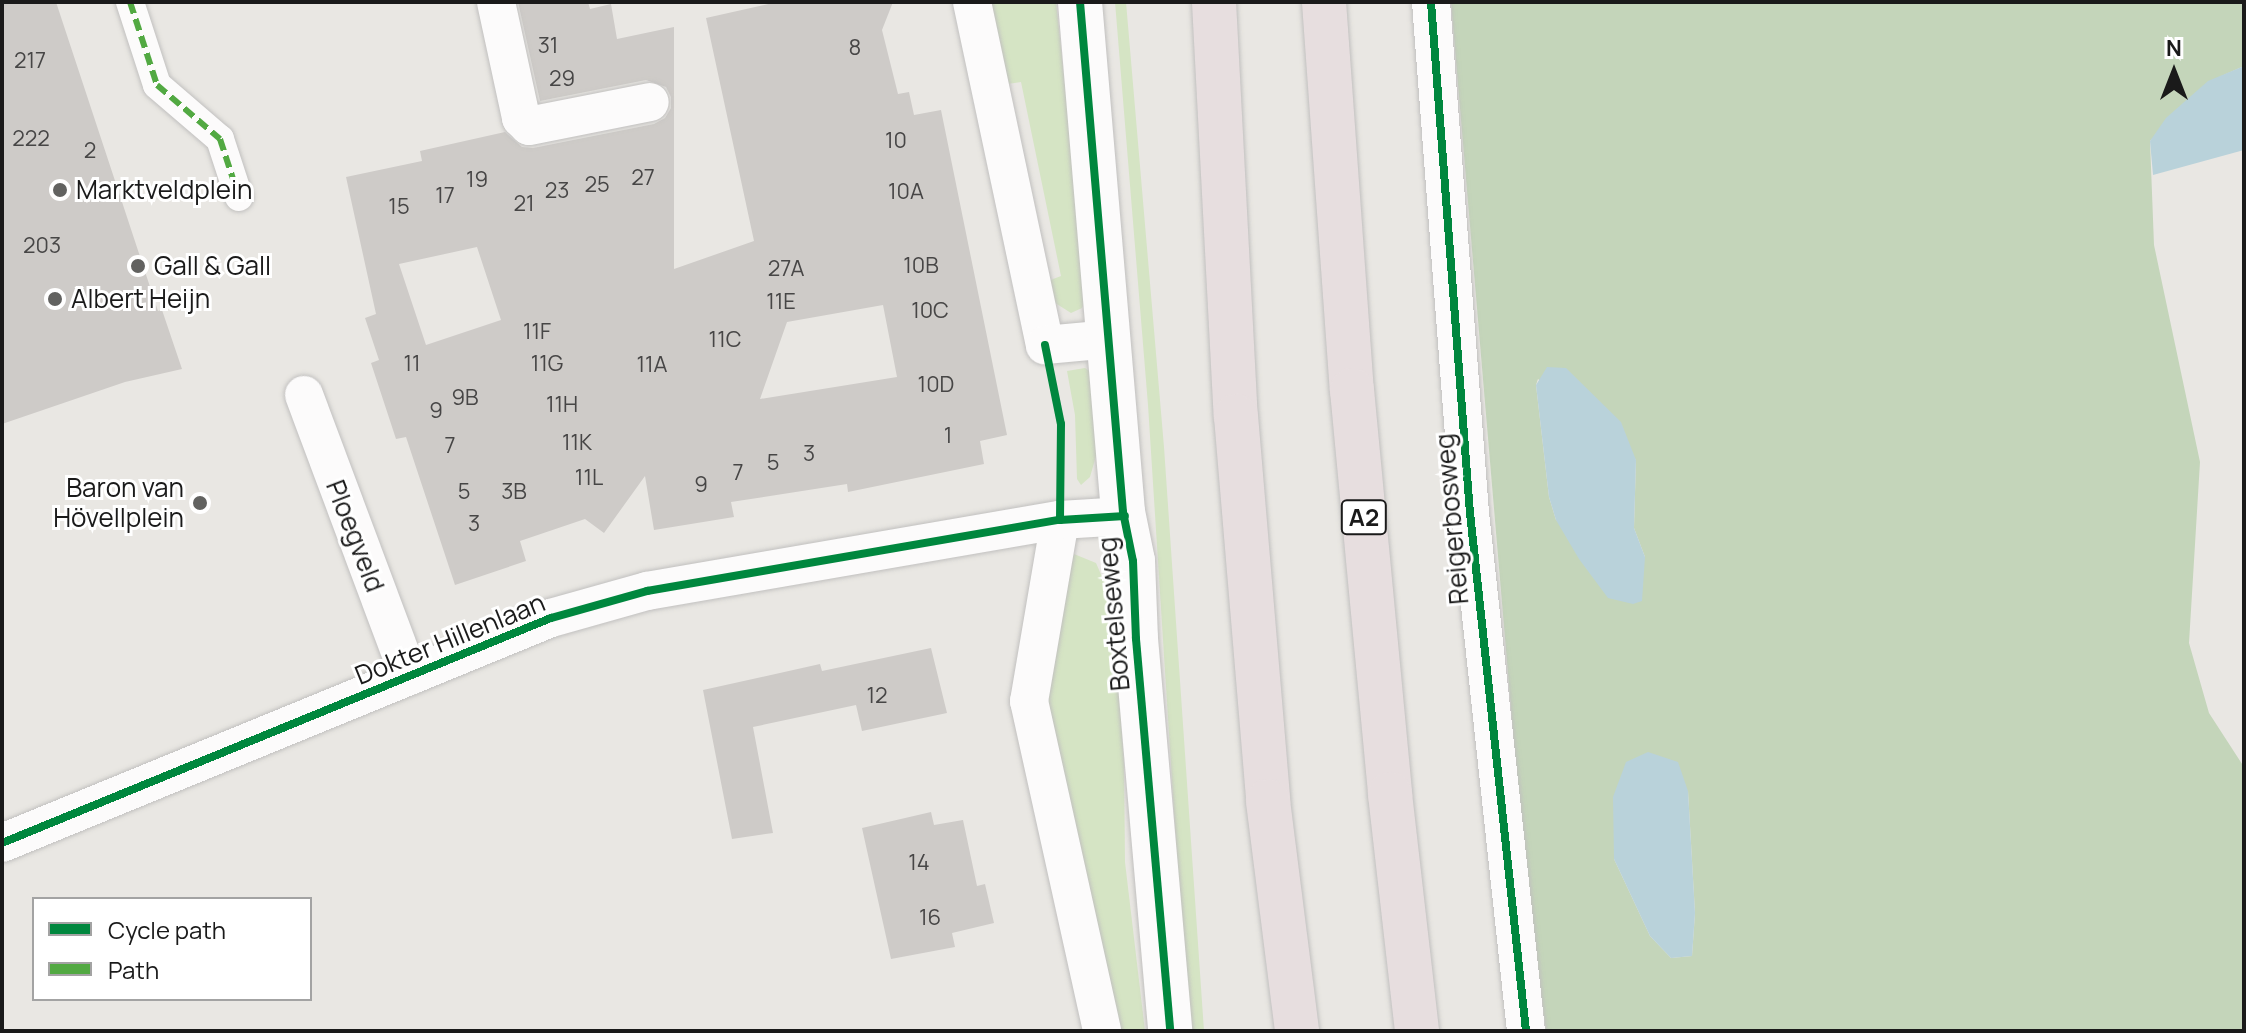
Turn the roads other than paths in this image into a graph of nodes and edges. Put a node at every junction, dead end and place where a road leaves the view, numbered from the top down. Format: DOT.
graph roads {
  1 [pos="130,2"];
  2 [pos="496,2"];
  3 [pos="972,2"];
  4 [pos="1080,2"];
  5 [pos="1214,2"];
  6 [pos="1324,2"];
  7 [pos="1431,2"];
  8 [pos="650,102"];
  9 [pos="239,197"];
  10 [pos="1111,339"];
  11 [pos="304,395"];
  12 [pos="1125,516"];
  13 [pos="1060,520"];
  14 [pos="409,676"];
  15 [pos="2,843"];
  16 [pos="1102,1031"];
  17 [pos="1170,1031"];
  18 [pos="1297,1031"];
  19 [pos="1417,1031"];
  20 [pos="1526,1031"];
  1 -- 9 [label="street"];
  2 -- 8 [label="street"];
  3 -- 10 [label="street"];
  4 -- 10 [label="street, Boxtelseweg"];
  5 -- 18 [label="highway"];
  6 -- 19 [label="highway, A2"];
  7 -- 20 [label="street, Reigerbosweg"];
  10 -- 12 [label="street, Boxtelseweg"];
  11 -- 14 [label="street, Ploegveld"];
  12 -- 13 [label="street, Dokter Hillenlaan"];
  12 -- 17 [label="street, Boxtelseweg"];
  13 -- 14 [label="street, Dokter Hillenlaan"];
  13 -- 16 [label="street, Boxtelseweg"];
  14 -- 15 [label="street, Dokter Hillenlaan"];
}
